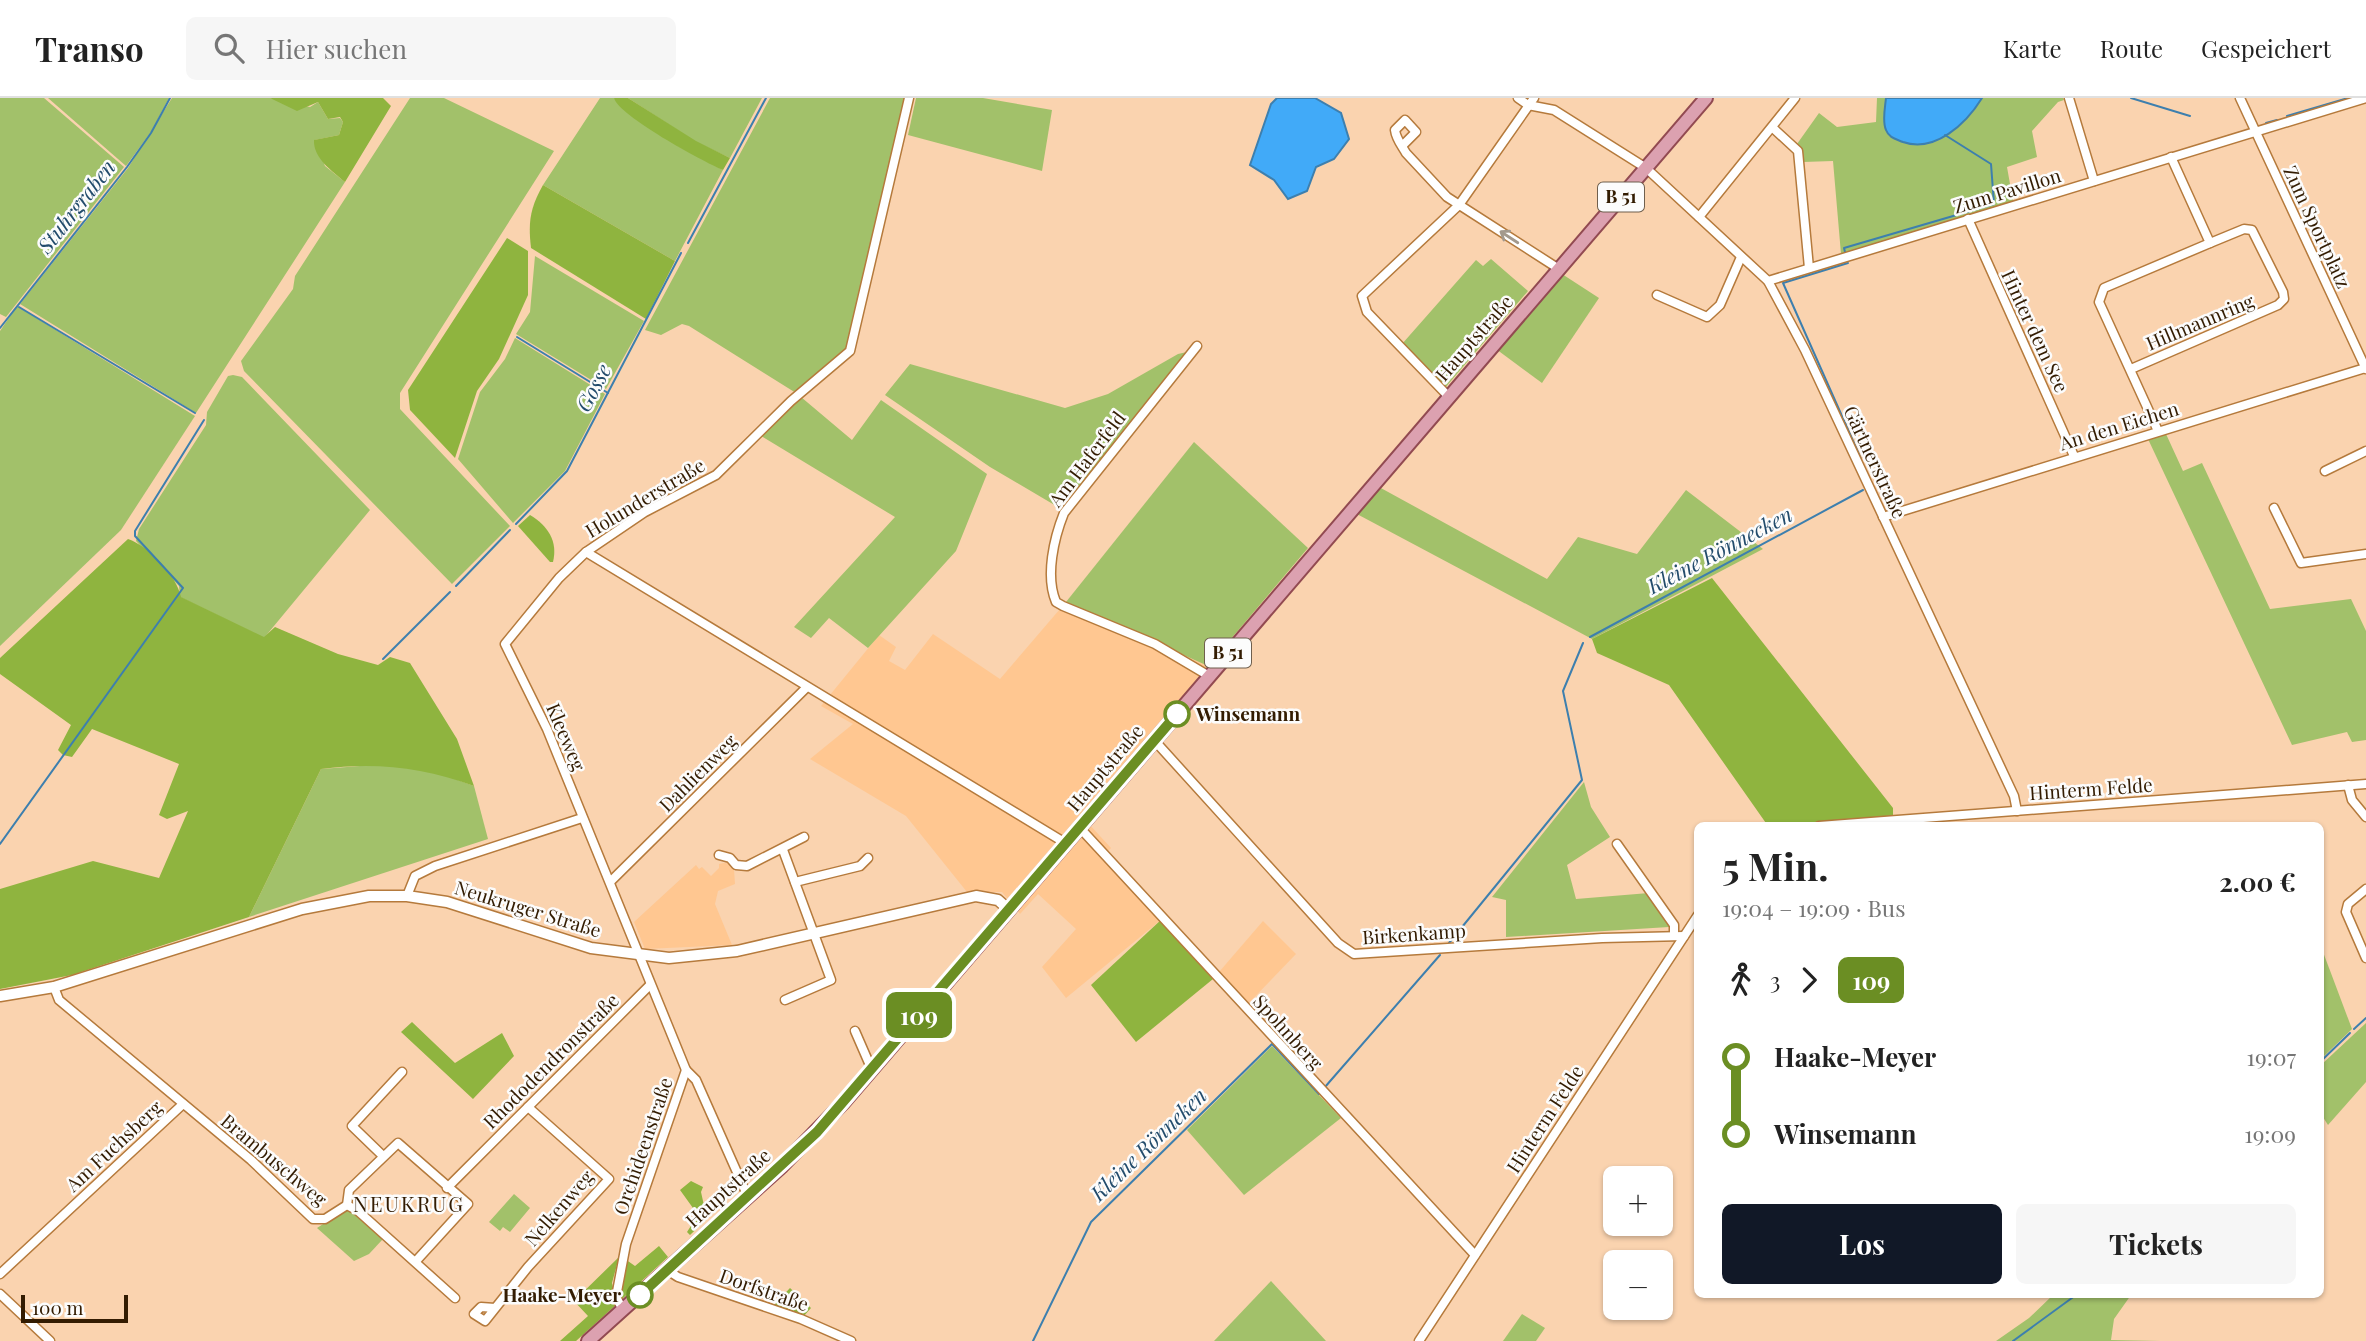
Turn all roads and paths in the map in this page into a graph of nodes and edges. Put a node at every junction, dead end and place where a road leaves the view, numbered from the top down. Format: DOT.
graph roads {
  1 [pos="909,98"];
  2 [pos="1518,98"];
  3 [pos="1706,98"];
  4 [pos="1795,98"];
  5 [pos="2069,98"];
  6 [pos="2240,98"];
  7 [pos="2366,98"];
  8 [pos="1531,101"];
  9 [pos="1773,128"];
  10 [pos="2255,132"];
  11 [pos="1402,146"];
  12 [pos="2171,158"];
  13 [pos="1646,168"];
  14 [pos="2094,181"];
  15 [pos="1459,205"];
  16 [pos="1699,217"];
  17 [pos="1968,219"];
  18 [pos="2210,243"];
  19 [pos="1741,257"];
  20 [pos="1809,268"];
  21 [pos="1559,269"];
  22 [pos="1768,281"];
  23 [pos="1657,295"];
  24 [pos="1196,346"];
  25 [pos="2366,368"];
  26 [pos="2131,369"];
  27 [pos="1449,397"];
  28 [pos="2158,431"];
  29 [pos="2366,451"];
  30 [pos="2074,456"];
  31 [pos="2325,471"];
  32 [pos="2274,508"];
  33 [pos="1884,517"];
  34 [pos="586,552"];
  35 [pos="2366,554"];
  36 [pos="1209,676"];
  37 [pos="807,687"];
  38 [pos="1154,740"];
  39 [pos="2366,784"];
  40 [pos="2348,785"];
  41 [pos="2017,811"];
  42 [pos="2366,817"];
  43 [pos="582,818"];
  44 [pos="1872,822"];
  45 [pos="1080,828"];
  46 [pos="804,837"];
  47 [pos="1067,844"];
  48 [pos="1617,844"];
  49 [pos="783,850"];
  50 [pos="719,855"];
  51 [pos="867,858"];
  52 [pos="611,881"];
  53 [pos="794,882"];
  54 [pos="2366,889"];
  55 [pos="407,896"];
  56 [pos="1007,909"];
  57 [pos="1694,921"];
  58 [pos="813,934"];
  59 [pos="1674,935"];
  60 [pos="1684,936"];
  61 [pos="639,957"];
  62 [pos="2366,958"];
  63 [pos="650,985"];
  64 [pos="54,987"];
  65 [pos="0,996"];
  66 [pos="785,1000"];
  67 [pos="855,1031"];
  68 [pos="686,1070"];
  69 [pos="872,1070"];
  70 [pos="402,1072"];
  71 [pos="183,1104"];
  72 [pos="528,1107"];
  73 [pos="382,1155"];
  74 [pos="447,1188"];
  75 [pos="748,1197"];
  76 [pos="346,1205"];
  77 [pos="1475,1255"];
  78 [pos="416,1261"];
  79 [pos="667,1270"];
  80 [pos="0,1274"];
  81 [pos="0,1294"];
  82 [pos="455,1298"];
  83 [pos="495,1308"];
  84 [pos="623,1310"];
  85 [pos="50,1341"];
  86 [pos="588,1341"];
  87 [pos="851,1341"];
  88 [pos="1419,1341"];
  1 -- 34 [label="street, Holunderstraße"];
  2 -- 8 [label="street, Gärtnerstraße"];
  3 -- 13 [label="main road, Hauptstraße / B 51"];
  4 -- 9 [label="street"];
  5 -- 14 [label="street"];
  6 -- 10 [label="street, Zum Sportplatz"];
  7 -- 10 [label="street, Zum Pavillon"];
  8 -- 13 [label="street, Gärtnerstraße"];
  8 -- 15 [label="street"];
  9 -- 16 [label="street"];
  9 -- 20 [label="street"];
  10 -- 12 [label="street, Zum Pavillon"];
  10 -- 25 [label="street, Zum Sportplatz"];
  11 -- 15 [label="street"];
  12 -- 14 [label="street, Zum Pavillon"];
  12 -- 18 [label="street"];
  13 -- 16 [label="street, Gärtnerstraße"];
  13 -- 21 [label="main road, Hauptstraße / B 51"];
  14 -- 17 [label="street, Zum Pavillon"];
  21 -- 15 [label="street, one-way"];
  15 -- 27 [label="street"];
  16 -- 19 [label="street, Gärtnerstraße"];
  17 -- 20 [label="street, Zum Pavillon"];
  17 -- 30 [label="street, Hinter dem See"];
  18 -- 26 [label="street, Hillmannring"];
  18 -- 26 [label="street, Hillmannring"];
  19 -- 22 [label="street, Gärtnerstraße"];
  19 -- 23 [label="street"];
  20 -- 22 [label="street, Zum Pavillon"];
  21 -- 27 [label="main road, Hauptstraße / B 51"];
  22 -- 33 [label="street, Gärtnerstraße"];
  24 -- 36 [label="street, Am Haferfeld"];
  25 -- 28 [label="street, An den Eichen"];
  26 -- 28 [label="street, Hillmannring"];
  27 -- 36 [label="main road, Hauptstraße / B 51"];
  28 -- 30 [label="street, An den Eichen"];
  29 -- 31 [label="street"];
  30 -- 33 [label="street, An den Eichen"];
  32 -- 35 [label="street"];
  33 -- 41 [label="street, Gärtnerstraße"];
  34 -- 37 [label="street, Holunderstraße"];
  34 -- 43 [label="street, Kleeweg"];
  36 -- 38 [label="main road, Hauptstraße / B 51"];
  37 -- 47 [label="street, Holunderstraße"];
  37 -- 52 [label="street, Dahlienweg"];
  38 -- 45 [label="main road, Hauptstraße / B 51"];
  38 -- 59 [label="street, Birkenkamp"];
  39 -- 40 [label="street, Hinterm Felde"];
  40 -- 41 [label="street, Hinterm Felde"];
  40 -- 42 [label="street"];
  41 -- 44 [label="street, Hinterm Felde"];
  43 -- 52 [label="street, Kleeweg"];
  43 -- 55 [label="street"];
  45 -- 47 [label="main road, Hauptstraße / B 51"];
  45 -- 77 [label="street, Spohnberg"];
  46 -- 49 [label="street"];
  47 -- 56 [label="main road, Hauptstraße / B 51"];
  48 -- 59 [label="street"];
  49 -- 50 [label="street"];
  49 -- 53 [label="street"];
  51 -- 53 [label="street"];
  52 -- 61 [label="street, Kleeweg"];
  53 -- 58 [label="street"];
  54 -- 62 [label="street"];
  55 -- 61 [label="street, Neukruger Straße"];
  55 -- 64 [label="street, Neukruger Straße"];
  56 -- 58 [label="street, Neukruger Straße"];
  56 -- 69 [label="main road, Hauptstraße / B 51"];
  57 -- 60 [label="street, Hinterm Felde"];
  58 -- 61 [label="street, Neukruger Straße"];
  58 -- 66 [label="street"];
  59 -- 60 [label="street, Birkenkamp"];
  60 -- 77 [label="street, Hinterm Felde"];
  61 -- 63 [label="street, Orchideenstraße"];
  63 -- 68 [label="street, Orchideenstraße"];
  63 -- 72 [label="street, Rhododendronstraße"];
  64 -- 65 [label="street, Neukruger Straße"];
  64 -- 71 [label="street, Am Fuchsberg"];
  67 -- 69 [label="street"];
  68 -- 75 [label="street"];
  68 -- 84 [label="street, Orchideenstraße"];
  69 -- 75 [label="main road, Hauptstraße / B 51"];
  70 -- 73 [label="street"];
  71 -- 76 [label="street, Brambuschweg"];
  71 -- 80 [label="street, Am Fuchsberg"];
  72 -- 74 [label="street, Rhododendronstraße"];
  72 -- 83 [label="street, Nelkenweg"];
  73 -- 74 [label="street"];
  73 -- 76 [label="street, Brambuschweg"];
  74 -- 78 [label="street"];
  75 -- 79 [label="main road, Hauptstraße / B 51"];
  76 -- 78 [label="street, Brambuschweg"];
  77 -- 88 [label="street, Hinterm Felde"];
  78 -- 82 [label="street, Brambuschweg"];
  79 -- 84 [label="main road, Hauptstraße / B 51"];
  79 -- 87 [label="street, Dorfstraße"];
  81 -- 85 [label="street"];
  84 -- 86 [label="main road, Hauptstraße / B 51"];
}
